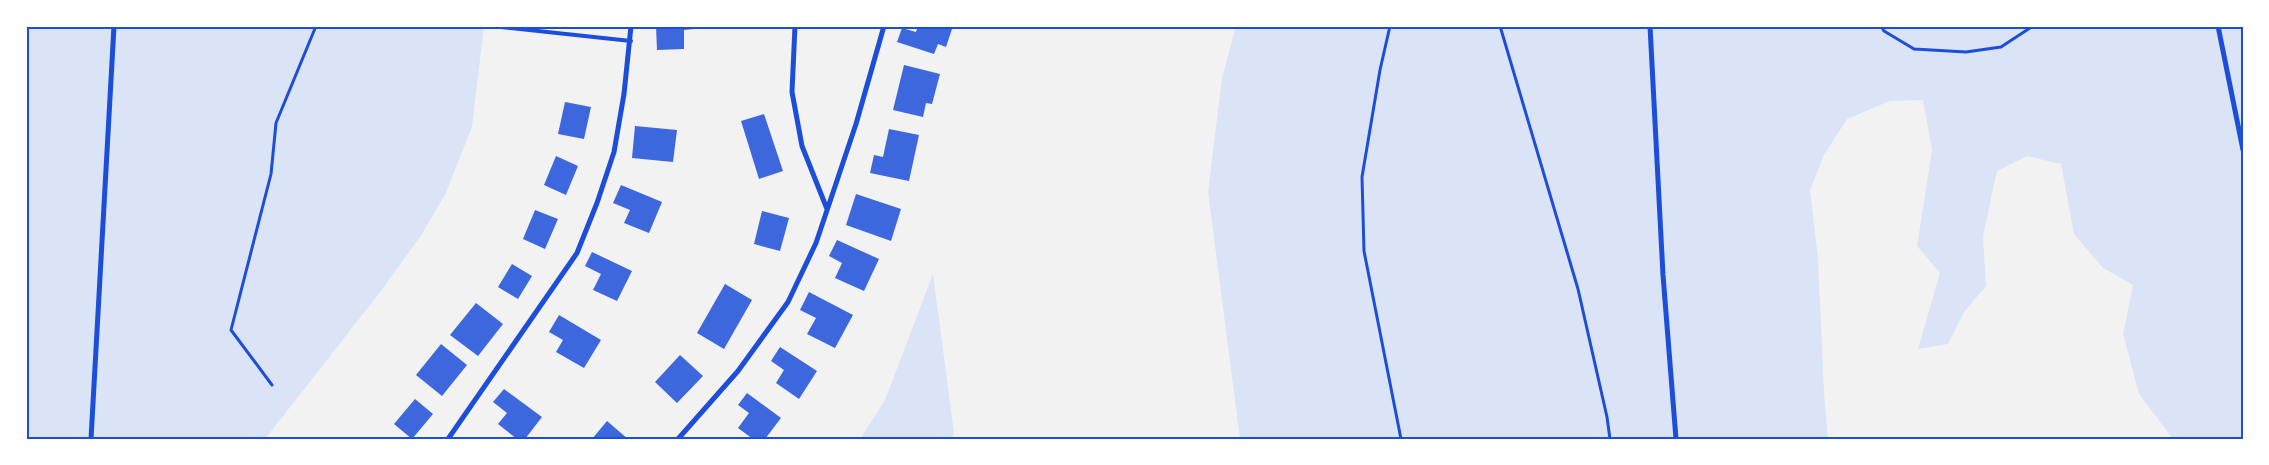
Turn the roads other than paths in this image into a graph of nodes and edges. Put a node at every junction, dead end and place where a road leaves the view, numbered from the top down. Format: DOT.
graph roads {
  1 [pos="114,26"];
  2 [pos="492,26"];
  3 [pos="632,26"];
  4 [pos="796,26"];
  5 [pos="884,26"];
  6 [pos="1650,26"];
  7 [pos="2218,26"];
  8 [pos="631,42"];
  9 [pos="2243,150"];
  10 [pos="827,210"];
  11 [pos="91,439"];
  12 [pos="448,439"];
  13 [pos="678,439"];
  14 [pos="1676,439"];
  1 -- 11 [label="street"];
  2 -- 8 [label="lane"];
  3 -- 8 [label="street"];
  4 -- 10 [label="street"];
  5 -- 10 [label="street"];
  6 -- 14 [label="street"];
  7 -- 9 [label="street"];
  8 -- 12 [label="street"];
  10 -- 13 [label="street"];
}
